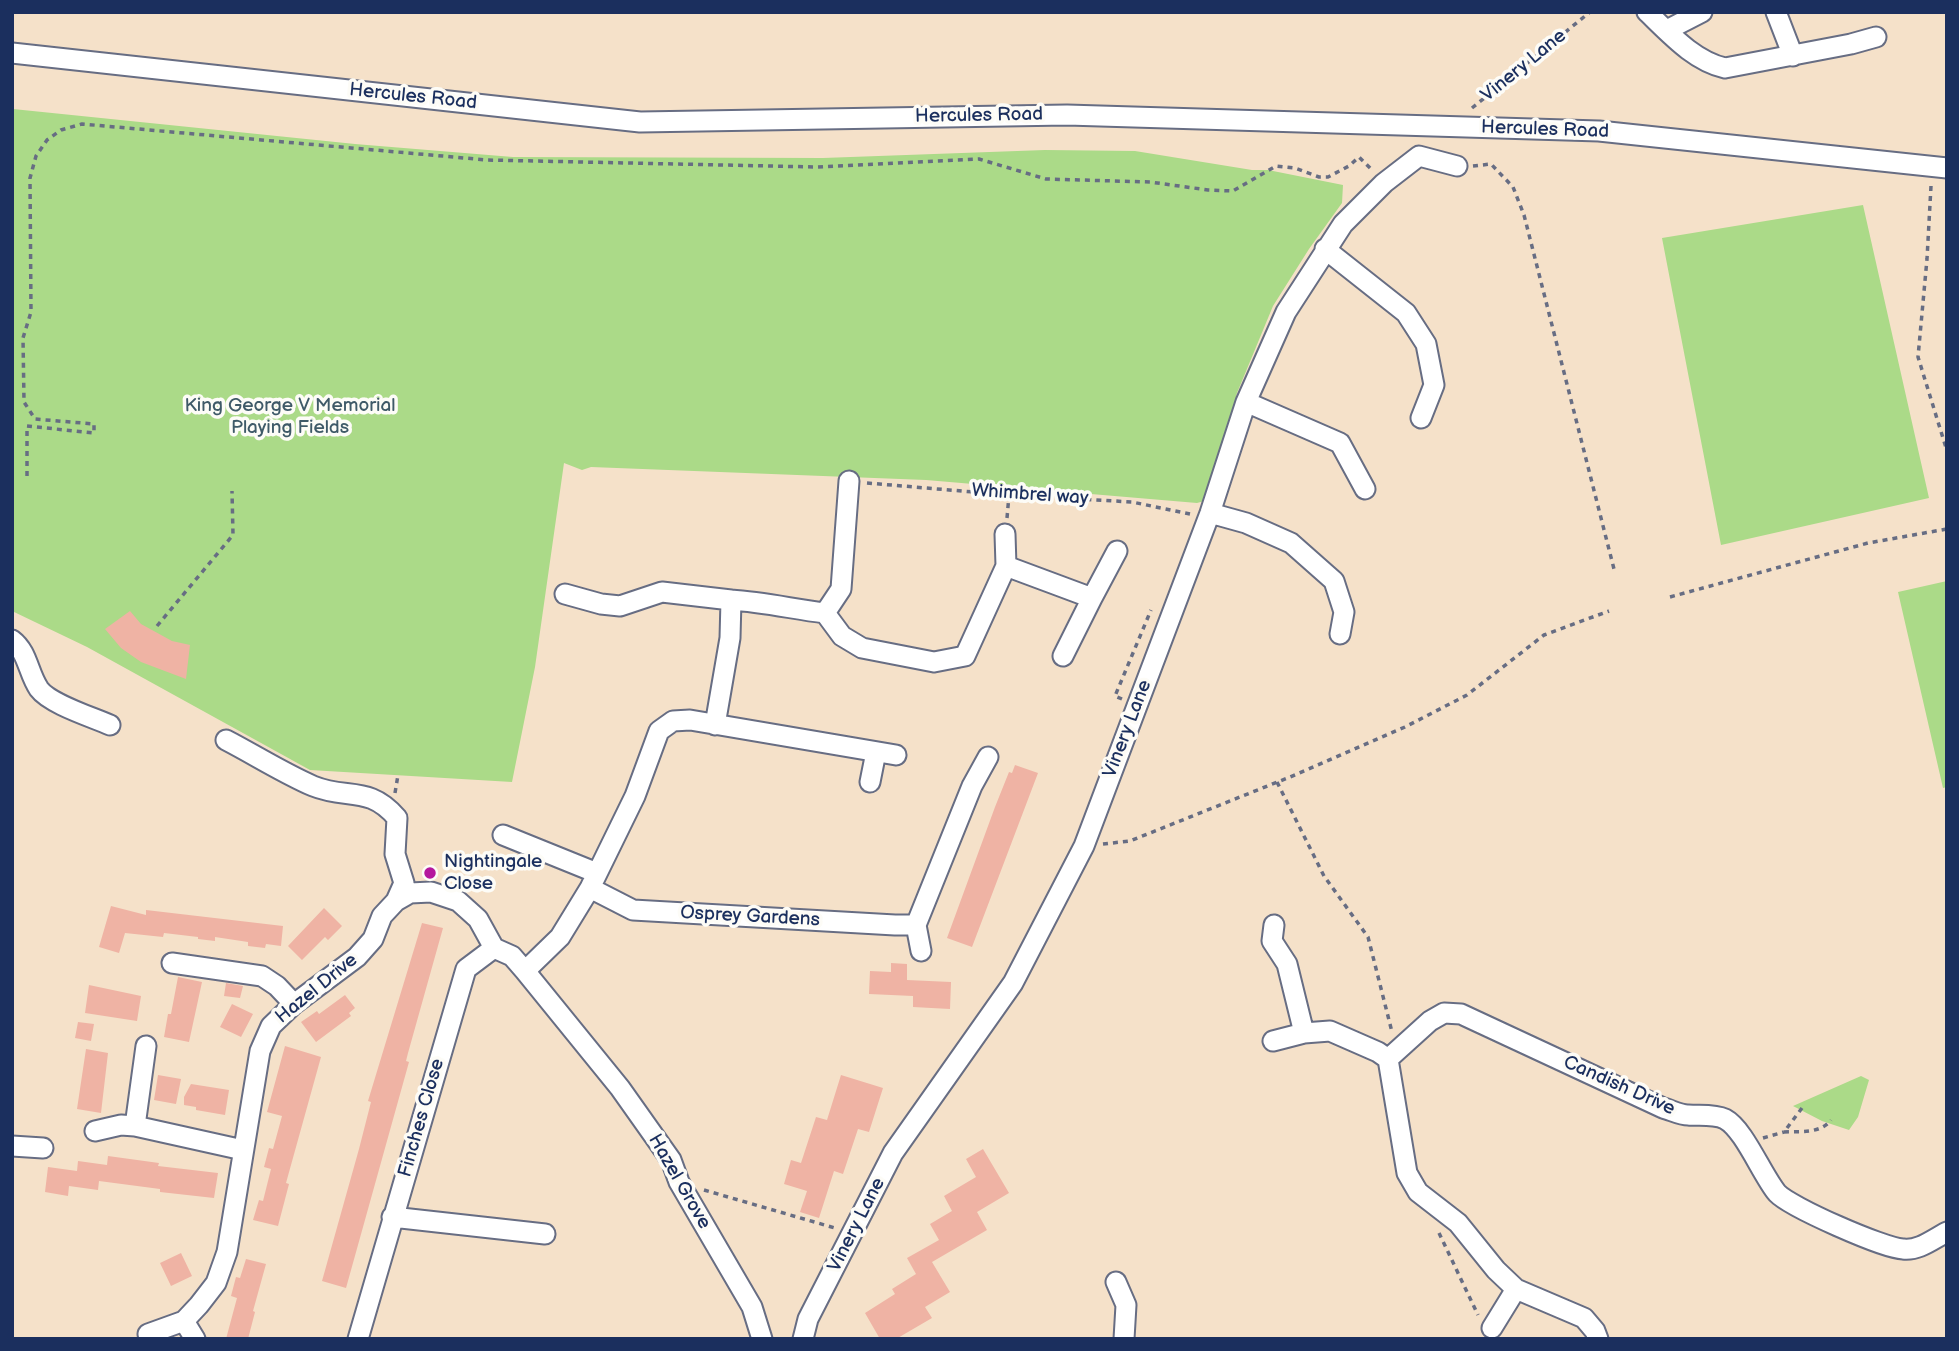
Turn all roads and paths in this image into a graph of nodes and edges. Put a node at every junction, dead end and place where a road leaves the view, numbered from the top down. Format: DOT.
graph roads {
  1 [pos="1590,12"];
  2 [pos="1647,12"];
  3 [pos="1702,12"];
  4 [pos="1776,12"];
  5 [pos="1667,30"];
  6 [pos="1876,37"];
  7 [pos="12,53"];
  8 [pos="1793,55"];
  9 [pos="1477,114"];
  10 [pos="1457,166"];
  11 [pos="1947,168"];
  12 [pos="1384,183"];
  13 [pos="1931,183"];
  14 [pos="1325,249"];
  15 [pos="1246,402"];
  16 [pos="1421,418"];
  17 [pos="1947,451"];
  18 [pos="27,476"];
  19 [pos="849,481"];
  20 [pos="1365,489"];
  21 [pos="232,491"];
  22 [pos="1210,516"];
  23 [pos="1947,529"];
  24 [pos="1005,534"];
  25 [pos="1117,551"];
  26 [pos="1006,566"];
  27 [pos="1615,573"];
  28 [pos="565,594"];
  29 [pos="1670,597"];
  30 [pos="1093,598"];
  31 [pos="731,600"];
  32 [pos="1609,611"];
  33 [pos="825,613"];
  34 [pos="157,626"];
  35 [pos="1340,634"];
  36 [pos="12,640"];
  37 [pos="1063,656"];
  38 [pos="715,724"];
  39 [pos="110,725"];
  40 [pos="226,740"];
  41 [pos="876,752"];
  42 [pos="896,755"];
  43 [pos="988,757"];
  44 [pos="870,782"];
  45 [pos="1277,782"];
  46 [pos="503,835"];
  47 [pos="1084,846"];
  48 [pos="593,881"];
  49 [pos="396,901"];
  50 [pos="916,925"];
  51 [pos="1274,925"];
  52 [pos="494,948"];
  53 [pos="921,951"];
  54 [pos="172,963"];
  55 [pos="525,971"];
  56 [pos="294,1004"];
  57 [pos="1304,1033"];
  58 [pos="1273,1041"];
  59 [pos="146,1046"];
  60 [pos="1392,1055"];
  61 [pos="1802,1108"];
  62 [pos="1831,1120"];
  63 [pos="135,1126"];
  64 [pos="95,1132"];
  65 [pos="12,1146"];
  66 [pos="43,1148"];
  67 [pos="243,1150"];
  68 [pos="679,1182"];
  69 [pos="392,1217"];
  70 [pos="1436,1227"];
  71 [pos="1947,1232"];
  72 [pos="545,1234"];
  73 [pos="852,1234"];
  74 [pos="1116,1282"];
  75 [pos="1516,1289"];
  76 [pos="184,1321"];
  77 [pos="1486,1323"];
  78 [pos="148,1334"];
  79 [pos="195,1339"];
  80 [pos="358,1339"];
  81 [pos="762,1339"];
  82 [pos="803,1339"];
  83 [pos="1124,1339"];
  84 [pos="1598,1339"];
  1 -- 9 [label="path, Vinery Lane"];
  2 -- 5 [label="street"];
  3 -- 5 [label="street"];
  4 -- 8 [label="street"];
  5 -- 8 [label="street"];
  6 -- 8 [label="street"];
  7 -- 11 [label="street, Hercules Road"];
  10 -- 12 [label="street, Vinery Lane"];
  10 -- 27 [label="path"];
  12 -- 14 [label="street, Vinery Lane"];
  12 -- 18 [label="path"];
  13 -- 17 [label="path"];
  14 -- 15 [label="street, Vinery Lane"];
  14 -- 16 [label="street"];
  15 -- 20 [label="street"];
  15 -- 22 [label="street, Vinery Lane"];
  19 -- 22 [label="path, Whimbrel way"];
  19 -- 33 [label="street"];
  21 -- 34 [label="path"];
  22 -- 35 [label="street"];
  22 -- 47 [label="street, Vinery Lane"];
  23 -- 29 [label="path"];
  24 -- 26 [label="street"];
  25 -- 30 [label="street"];
  26 -- 30 [label="street"];
  26 -- 33 [label="street"];
  28 -- 31 [label="street"];
  30 -- 37 [label="street"];
  31 -- 33 [label="street"];
  31 -- 38 [label="street"];
  32 -- 45 [label="path"];
  36 -- 39 [label="street"];
  38 -- 41 [label="street"];
  38 -- 48 [label="street"];
  40 -- 49 [label="street"];
  41 -- 42 [label="street"];
  41 -- 44 [label="street"];
  43 -- 50 [label="street"];
  45 -- 47 [label="path"];
  45 -- 60 [label="path"];
  46 -- 48 [label="street, Osprey Gardens"];
  47 -- 73 [label="street, Vinery Lane"];
  48 -- 50 [label="street, Osprey Gardens"];
  48 -- 55 [label="street"];
  49 -- 52 [label="street"];
  49 -- 56 [label="street, Hazel Drive"];
  50 -- 53 [label="street"];
  51 -- 57 [label="street"];
  52 -- 55 [label="street"];
  52 -- 69 [label="street, Finches Close"];
  54 -- 56 [label="street"];
  55 -- 68 [label="street, Hazel Grove"];
  56 -- 67 [label="street, Hazel Drive"];
  57 -- 58 [label="street"];
  57 -- 60 [label="street"];
  59 -- 63 [label="street"];
  60 -- 71 [label="street, Candish Drive"];
  60 -- 75 [label="street"];
  61 -- 62 [label="path"];
  63 -- 64 [label="street"];
  63 -- 67 [label="street"];
  65 -- 66 [label="street"];
  67 -- 76 [label="street, Hazel Drive"];
  68 -- 73 [label="path"];
  68 -- 81 [label="street, Hazel Grove"];
  69 -- 72 [label="street"];
  69 -- 80 [label="street, Finches Close"];
  70 -- 77 [label="path"];
  73 -- 82 [label="street, Vinery Lane"];
  74 -- 83 [label="street"];
  75 -- 77 [label="street"];
  75 -- 84 [label="street"];
  76 -- 78 [label="street"];
  76 -- 79 [label="street"];
}
